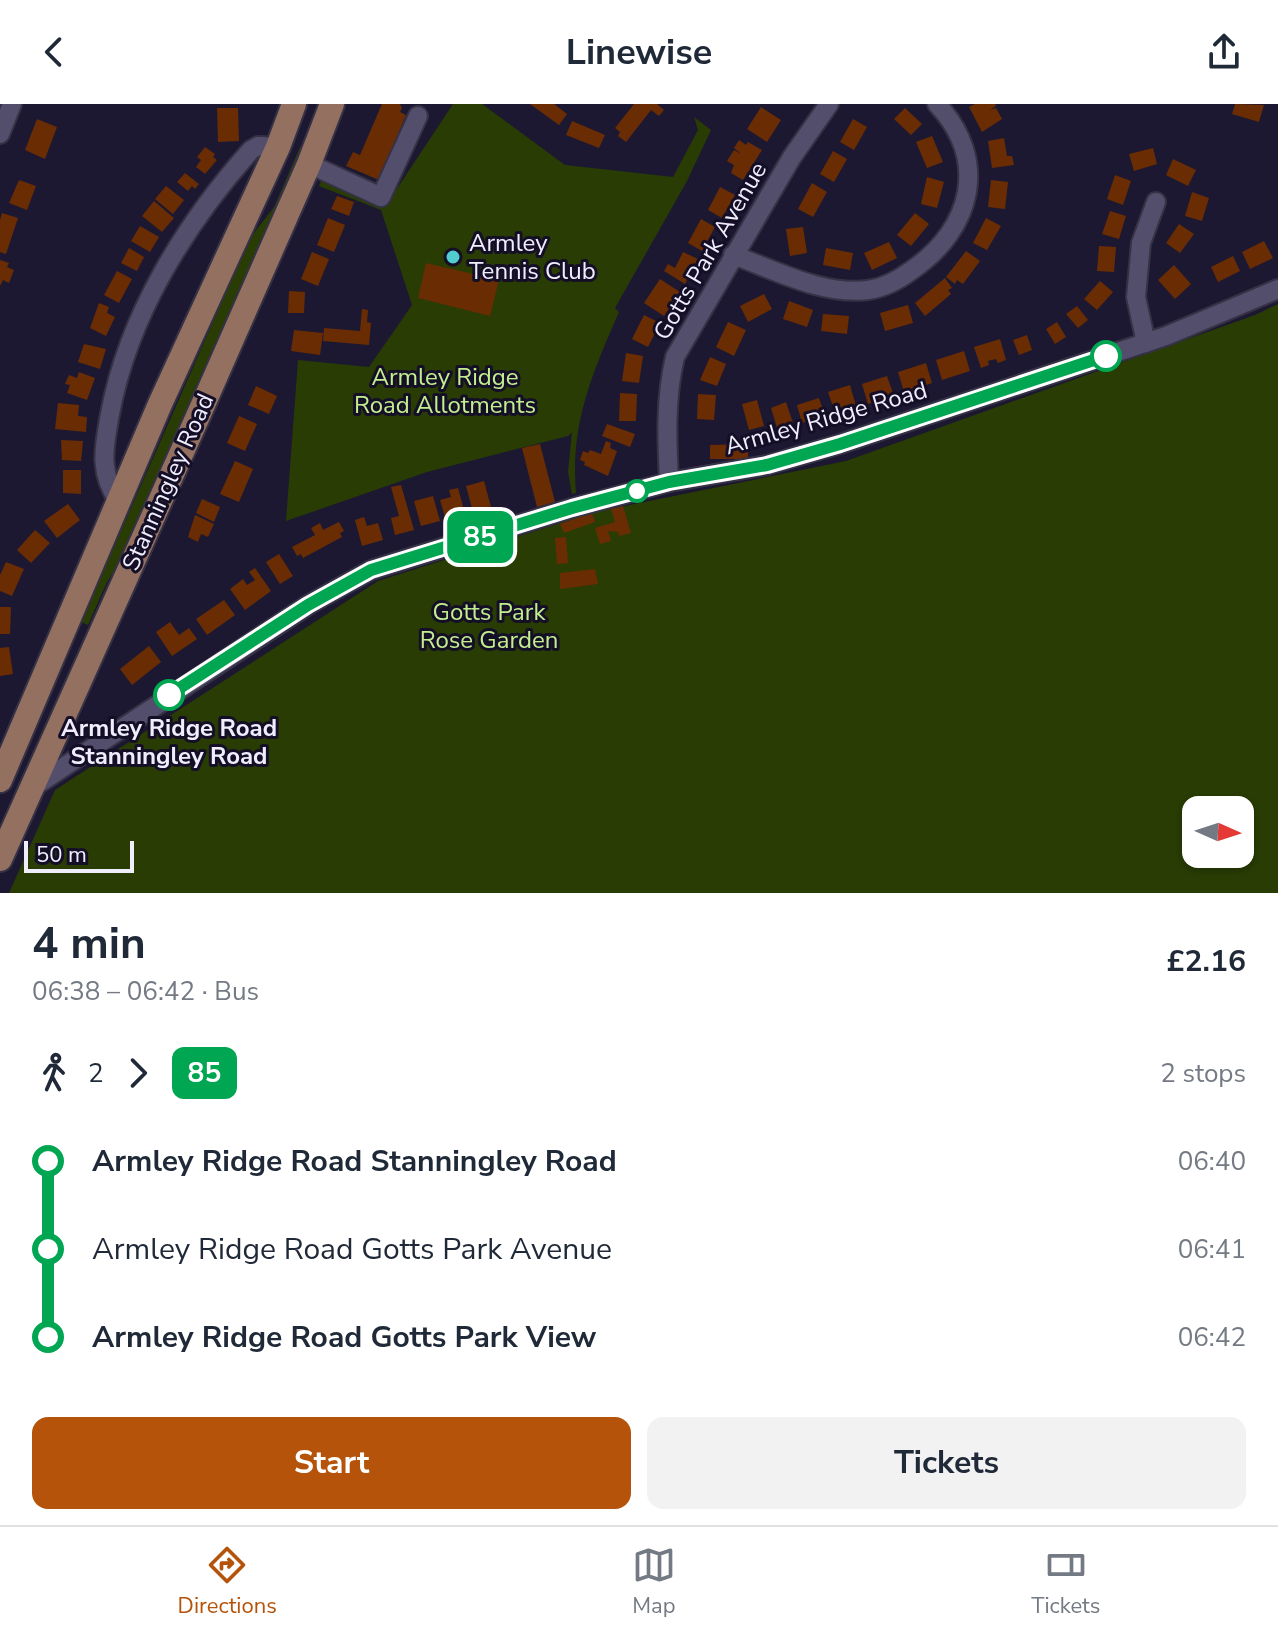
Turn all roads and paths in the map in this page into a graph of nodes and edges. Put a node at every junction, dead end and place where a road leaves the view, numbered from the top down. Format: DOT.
graph roads {
  1 [pos="12,104"];
  2 [pos="829,104"];
  3 [pos="937,104"];
  4 [pos="303,115"];
  5 [pos="418,116"];
  6 [pos="0,134"];
  7 [pos="309,164"];
  8 [pos="1156,202"];
  9 [pos="733,255"];
  10 [pos="1278,289"];
  11 [pos="1146,343"];
  12 [pos="669,482"];
  13 [pos="119,502"];
  14 [pos="133,561"];
  15 [pos="66,626"];
  16 [pos="93,745"];
  17 [pos="45,757"];
  18 [pos="0,780"];
  19 [pos="32,788"];
  20 [pos="0,792"];
  21 [pos="7,832"];
  22 [pos="0,859"];
  1 -- 6 [label="street"];
  2 -- 9 [label="street, Gotts Park Avenue"];
  3 -- 9 [label="street"];
  4 -- 7 [label="main road, Stanningley Road"];
  4 -- 13 [label="main road, Stanningley Road"];
  4 -- 13 [label="street, Stanningley Road"];
  5 -- 7 [label="street"];
  7 -- 14 [label="main road, Stanningley Road"];
  8 -- 11 [label="street"];
  9 -- 12 [label="street, Gotts Park Avenue"];
  10 -- 11 [label="street, Armley Ridge Road"];
  11 -- 12 [label="street, Armley Ridge Road"];
  12 -- 16 [label="street, Armley Ridge Road"];
  13 -- 15 [label="main road, Stanningley Road"];
  14 -- 15 [label="main road"];
  14 -- 17 [label="main road, Stanningley Road"];
  15 -- 18 [label="main road, Stanningley Road"];
  16 -- 17 [label="street, Armley Ridge Road"];
  16 -- 19 [label="street, Armley Ridge Road"];
  17 -- 19 [label="main road, Stanningley Road"];
  17 -- 20 [label="main road"];
  19 -- 21 [label="main road, Stanningley Road"];
  21 -- 22 [label="main road, Stanningley Road"];
}
